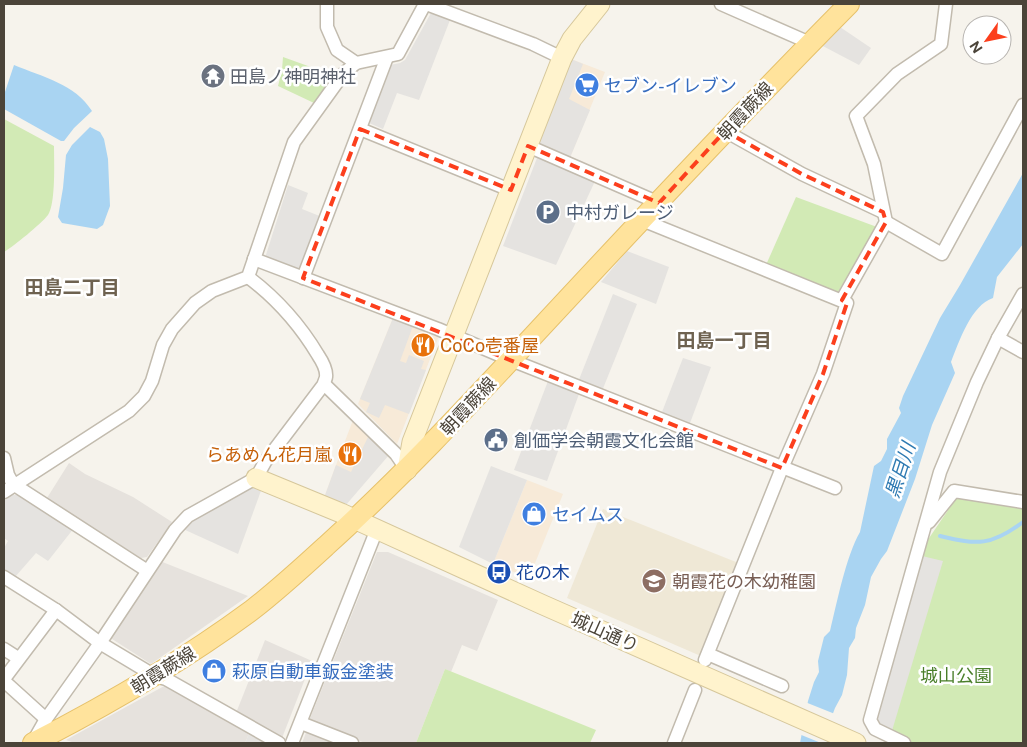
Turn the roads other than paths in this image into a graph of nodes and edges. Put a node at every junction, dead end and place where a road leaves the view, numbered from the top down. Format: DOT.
graph roads {
  1 [pos="327,4"];
  2 [pos="425,4"];
  3 [pos="600,4"];
  4 [pos="721,4"];
  5 [pos="849,4"];
  6 [pos="946,4"];
  7 [pos="810,43"];
  8 [pos="387,57"];
  9 [pos="562,58"];
  10 [pos="356,62"];
  11 [pos="1023,105"];
  12 [pos="360,129"];
  13 [pos="726,131"];
  14 [pos="528,146"];
  15 [pos="510,190"];
  16 [pos="658,203"];
  17 [pos="884,217"];
  18 [pos="642,220"];
  19 [pos="254,259"];
  20 [pos="248,278"];
  21 [pos="303,278"];
  22 [pos="1023,294"];
  23 [pos="842,300"];
  24 [pos="454,335"];
  25 [pos="998,338"];
  26 [pos="1023,352"];
  27 [pos="511,360"];
  28 [pos="324,384"];
  29 [pos="4,458"];
  30 [pos="782,468"];
  31 [pos="407,470"];
  32 [pos="256,478"];
  33 [pos="9,488"];
  34 [pos="835,488"];
  35 [pos="1023,502"];
  36 [pos="355,519"];
  37 [pos="925,527"];
  38 [pos="377,529"];
  39 [pos="146,570"];
  40 [pos="4,577"];
  41 [pos="56,610"];
  42 [pos="100,643"];
  43 [pos="4,649"];
  44 [pos="18,658"];
  45 [pos="155,676"];
  46 [pos="4,680"];
  47 [pos="782,686"];
  48 [pos="695,690"];
  49 [pos="46,720"];
  50 [pos="301,724"];
  51 [pos="33,743"];
  52 [pos="279,743"];
  53 [pos="292,743"];
  54 [pos="352,743"];
  55 [pos="674,743"];
  56 [pos="854,743"];
  57 [pos="904,743"];
  1 -- 10 [label="street"];
  2 -- 8 [label="street"];
  2 -- 9 [label="street"];
  3 -- 9 [label="street"];
  4 -- 7 [label="street"];
  5 -- 7 [label="main road, 朝霞蕨線"];
  6 -- 17 [label="street"];
  7 -- 13 [label="main road, 朝霞蕨線"];
  8 -- 10 [label="street"];
  8 -- 12 [label="street"];
  9 -- 14 [label="street"];
  10 -- 19 [label="street"];
  11 -- 17 [label="street"];
  12 -- 15 [label="street"];
  12 -- 21 [label="street"];
  13 -- 16 [label="main road, 朝霞蕨線"];
  13 -- 17 [label="street"];
  14 -- 15 [label="street"];
  14 -- 16 [label="street"];
  15 -- 24 [label="street"];
  16 -- 18 [label="main road, 朝霞蕨線"];
  17 -- 23 [label="street"];
  18 -- 23 [label="street"];
  18 -- 27 [label="main road, 朝霞蕨線"];
  19 -- 20 [label="street"];
  19 -- 21 [label="street"];
  20 -- 28 [label="street"];
  20 -- 33 [label="street"];
  21 -- 24 [label="street"];
  22 -- 25 [label="street"];
  23 -- 30 [label="street"];
  24 -- 27 [label="street"];
  24 -- 31 [label="street"];
  25 -- 26 [label="street"];
  25 -- 37 [label="street"];
  27 -- 30 [label="street"];
  27 -- 31 [label="main road, 朝霞蕨線"];
  28 -- 31 [label="street"];
  28 -- 32 [label="street"];
  29 -- 33 [label="street"];
  30 -- 34 [label="street"];
  30 -- 47 [label="street"];
  31 -- 36 [label="main road, 朝霞蕨線"];
  32 -- 36 [label="street, 城山通り"];
  32 -- 39 [label="street"];
  33 -- 39 [label="street"];
  35 -- 37 [label="street"];
  36 -- 38 [label="street, 城山通り"];
  36 -- 45 [label="main road, 朝霞蕨線"];
  37 -- 57 [label="street"];
  38 -- 50 [label="street"];
  38 -- 56 [label="street, 城山通り"];
  39 -- 42 [label="street"];
  40 -- 41 [label="street"];
  41 -- 42 [label="street"];
  41 -- 44 [label="street"];
  42 -- 45 [label="street"];
  42 -- 49 [label="street"];
  43 -- 44 [label="street"];
  44 -- 46 [label="street"];
  45 -- 51 [label="main road, 朝霞蕨線"];
  45 -- 52 [label="street"];
  46 -- 49 [label="street"];
  48 -- 55 [label="street"];
  49 -- 51 [label="street"];
  50 -- 53 [label="street"];
  50 -- 54 [label="street"];
}
